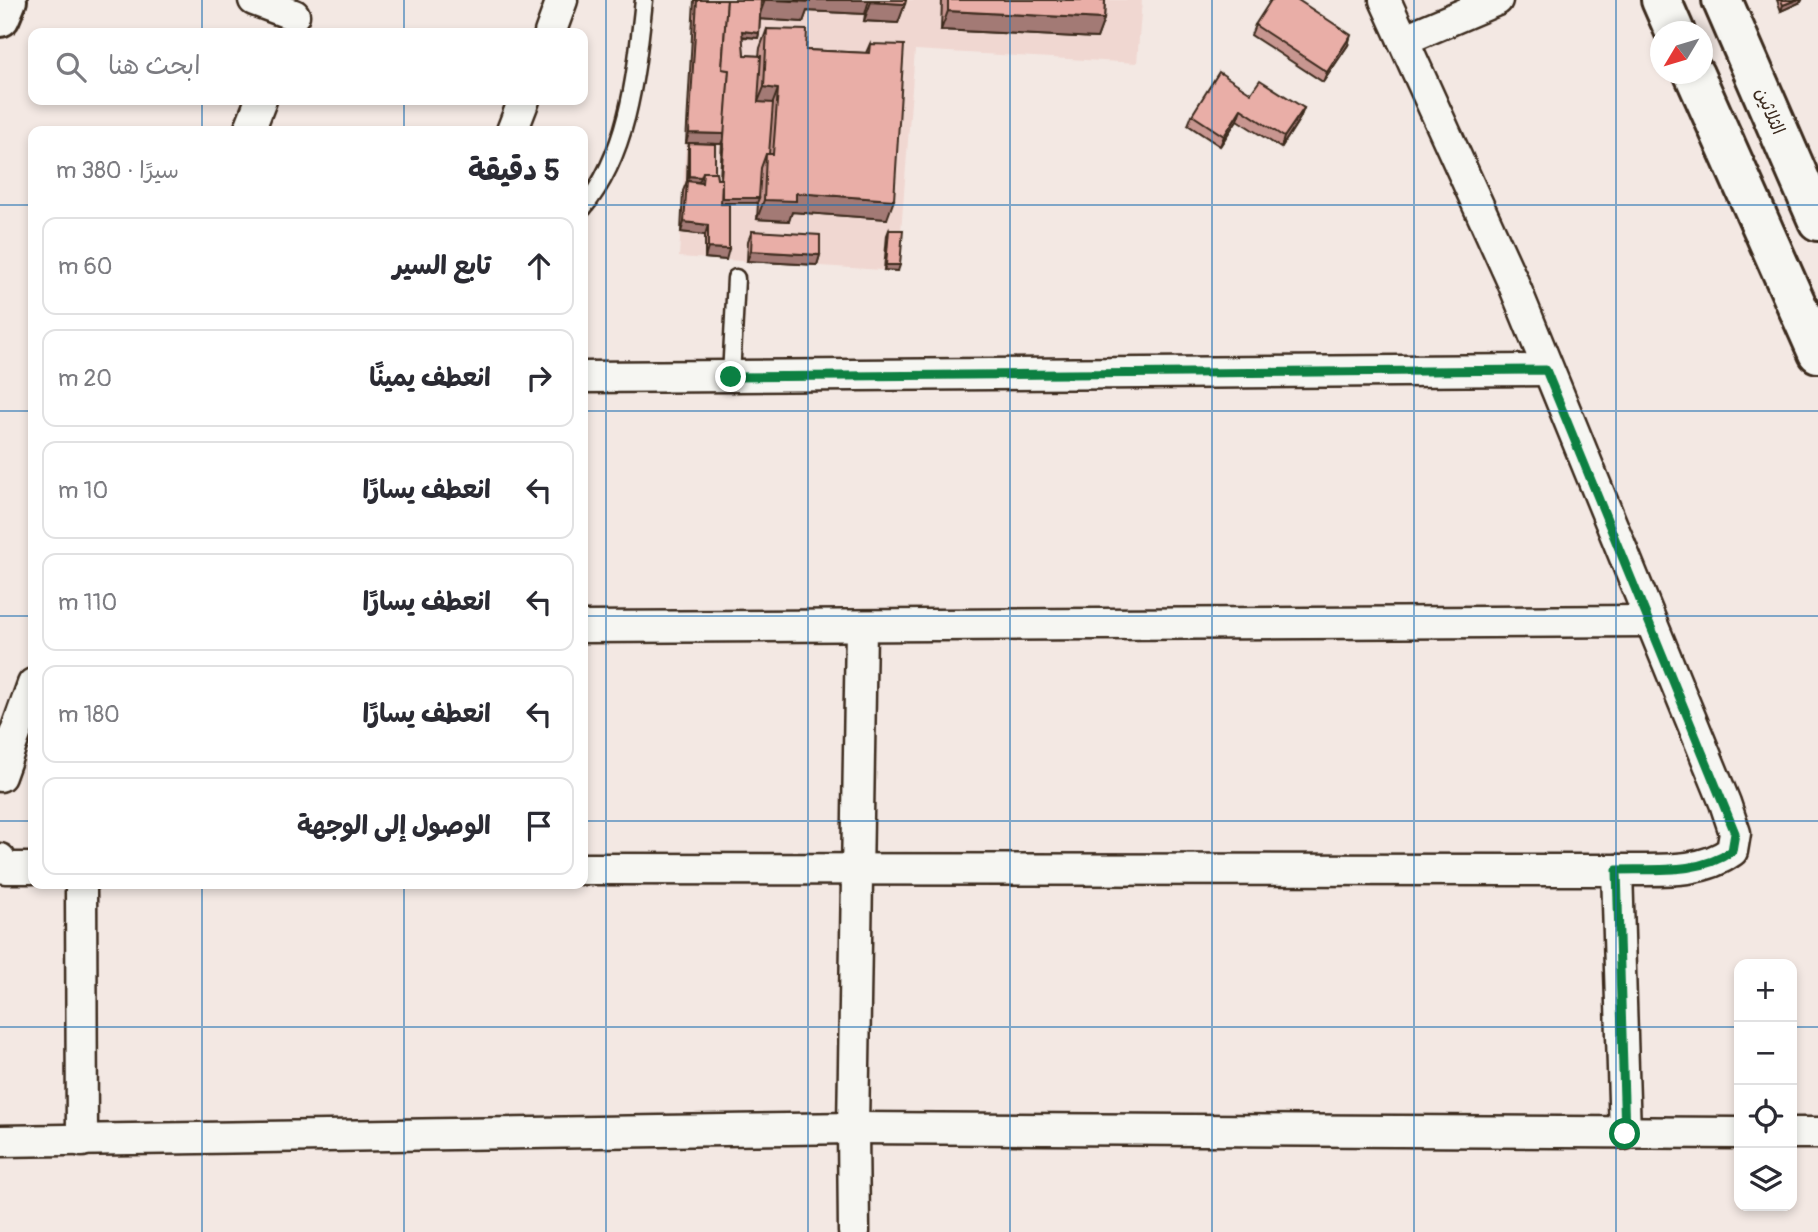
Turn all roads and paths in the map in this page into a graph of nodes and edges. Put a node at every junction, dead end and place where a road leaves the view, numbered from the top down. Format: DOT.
graph roads {
  1 [pos="7,0"];
  2 [pos="254,0"];
  3 [pos="562,0"];
  4 [pos="644,0"];
  5 [pos="1385,0"];
  6 [pos="1497,0"];
  7 [pos="1661,0"];
  8 [pos="1722,0"];
  9 [pos="294,16"];
  10 [pos="0,17"];
  11 [pos="1670,21"];
  12 [pos="552,28"];
  13 [pos="1403,40"];
  14 [pos="1699,84"];
  15 [pos="259,105"];
  16 [pos="522,105"];
  17 [pos="250,126"];
  18 [pos="514,126"];
  19 [pos="588,200"];
  20 [pos="1818,221"];
  21 [pos="736,278"];
  22 [pos="1816,340"];
  23 [pos="1546,370"];
  24 [pos="588,377"];
  25 [pos="731,377"];
  26 [pos="1649,621"];
  27 [pos="588,627"];
  28 [pos="862,628"];
  29 [pos="28,698"];
  30 [pos="0,776"];
  31 [pos="0,859"];
  32 [pos="28,868"];
  33 [pos="588,869"];
  34 [pos="857,869"];
  35 [pos="1617,870"];
  36 [pos="81,889"];
  37 [pos="853,1128"];
  38 [pos="1734,1133"];
  39 [pos="1797,1133"];
  40 [pos="1818,1133"];
  41 [pos="1625,1134"];
  42 [pos="0,1141"];
  43 [pos="82,1141"];
  44 [pos="854,1232"];
  1 -- 10 [label="street"];
  2 -- 9 [label="street"];
  3 -- 12 [label="street"];
  4 -- 19 [label="lane"];
  5 -- 13 [label="street"];
  6 -- 13 [label="street"];
  7 -- 11 [label="street"];
  8 -- 20 [label="street, الثلاثين"];
  13 -- 23 [label="street"];
  14 -- 22 [label="street"];
  15 -- 17 [label="street"];
  16 -- 18 [label="street"];
  21 -- 25 [label="lane"];
  23 -- 25 [label="street"];
  23 -- 26 [label="street"];
  24 -- 25 [label="street"];
  26 -- 28 [label="street"];
  26 -- 35 [label="street"];
  27 -- 28 [label="street"];
  28 -- 34 [label="street"];
  29 -- 30 [label="street"];
  31 -- 32 [label="street"];
  33 -- 34 [label="street"];
  34 -- 35 [label="street"];
  34 -- 37 [label="street"];
  35 -- 41 [label="street"];
  36 -- 43 [label="street"];
  37 -- 41 [label="street"];
  37 -- 43 [label="street"];
  37 -- 44 [label="street"];
  38 -- 41 [label="street"];
  39 -- 40 [label="street"];
  42 -- 43 [label="street"];
}
